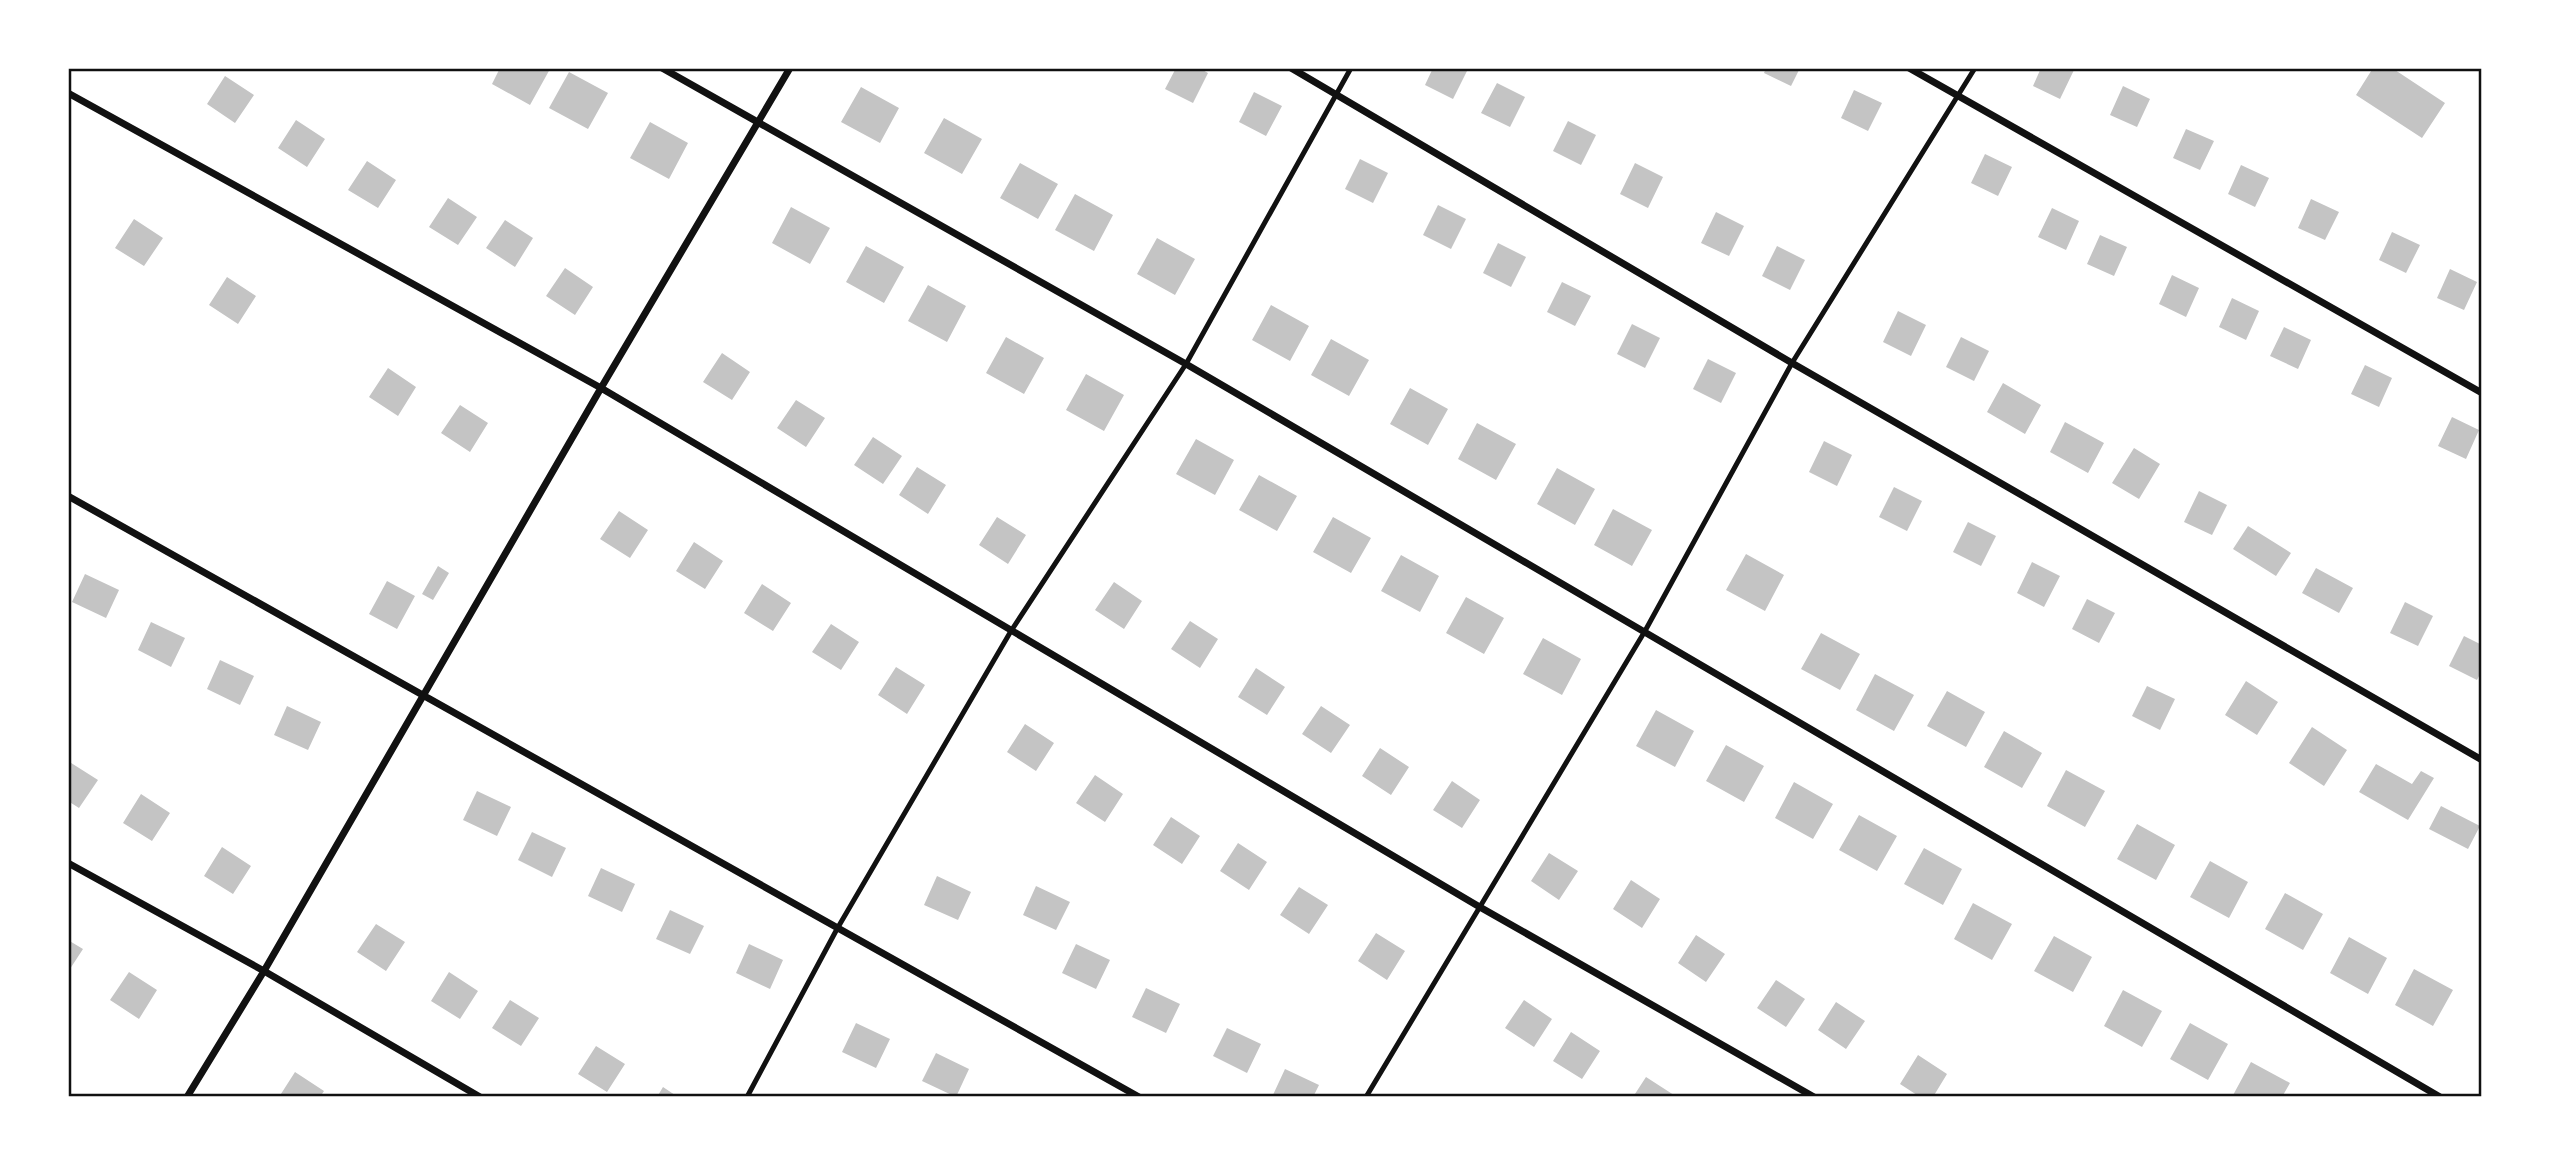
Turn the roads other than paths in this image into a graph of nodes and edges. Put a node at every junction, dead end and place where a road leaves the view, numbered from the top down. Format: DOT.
graph roads {
  1 [pos="662,68"];
  2 [pos="790,68"];
  3 [pos="1291,68"];
  4 [pos="1351,68"];
  5 [pos="1909,68"];
  6 [pos="1975,68"];
  7 [pos="68,93"];
  8 [pos="1335,95"];
  9 [pos="1958,97"];
  10 [pos="758,123"];
  11 [pos="1792,363"];
  12 [pos="1186,365"];
  13 [pos="601,388"];
  14 [pos="2482,393"];
  15 [pos="68,496"];
  16 [pos="1012,631"];
  17 [pos="1645,631"];
  18 [pos="425,693"];
  19 [pos="2482,760"];
  20 [pos="68,863"];
  21 [pos="1478,906"];
  22 [pos="837,929"];
  23 [pos="264,971"];
  24 [pos="187,1097"];
  25 [pos="480,1097"];
  26 [pos="747,1097"];
  27 [pos="1139,1097"];
  28 [pos="1366,1097"];
  29 [pos="1814,1097"];
  30 [pos="2440,1097"];
  1 -- 10 [label="street"];
  2 -- 10 [label="street"];
  3 -- 8 [label="street"];
  4 -- 8 [label="lane"];
  5 -- 9 [label="street"];
  6 -- 9 [label="lane"];
  7 -- 13 [label="street"];
  8 -- 11 [label="street"];
  8 -- 12 [label="lane"];
  9 -- 11 [label="lane"];
  9 -- 14 [label="street"];
  10 -- 12 [label="street"];
  10 -- 13 [label="street"];
  11 -- 17 [label="lane"];
  11 -- 19 [label="street"];
  12 -- 16 [label="lane"];
  12 -- 17 [label="street"];
  13 -- 16 [label="street"];
  13 -- 18 [label="street"];
  15 -- 18 [label="street"];
  16 -- 21 [label="street"];
  16 -- 22 [label="lane"];
  17 -- 21 [label="lane"];
  17 -- 30 [label="street"];
  18 -- 22 [label="street"];
  18 -- 23 [label="street"];
  20 -- 23 [label="street"];
  21 -- 28 [label="lane"];
  21 -- 29 [label="street"];
  22 -- 26 [label="lane"];
  22 -- 27 [label="street"];
  23 -- 24 [label="street"];
  23 -- 25 [label="street"];
}
